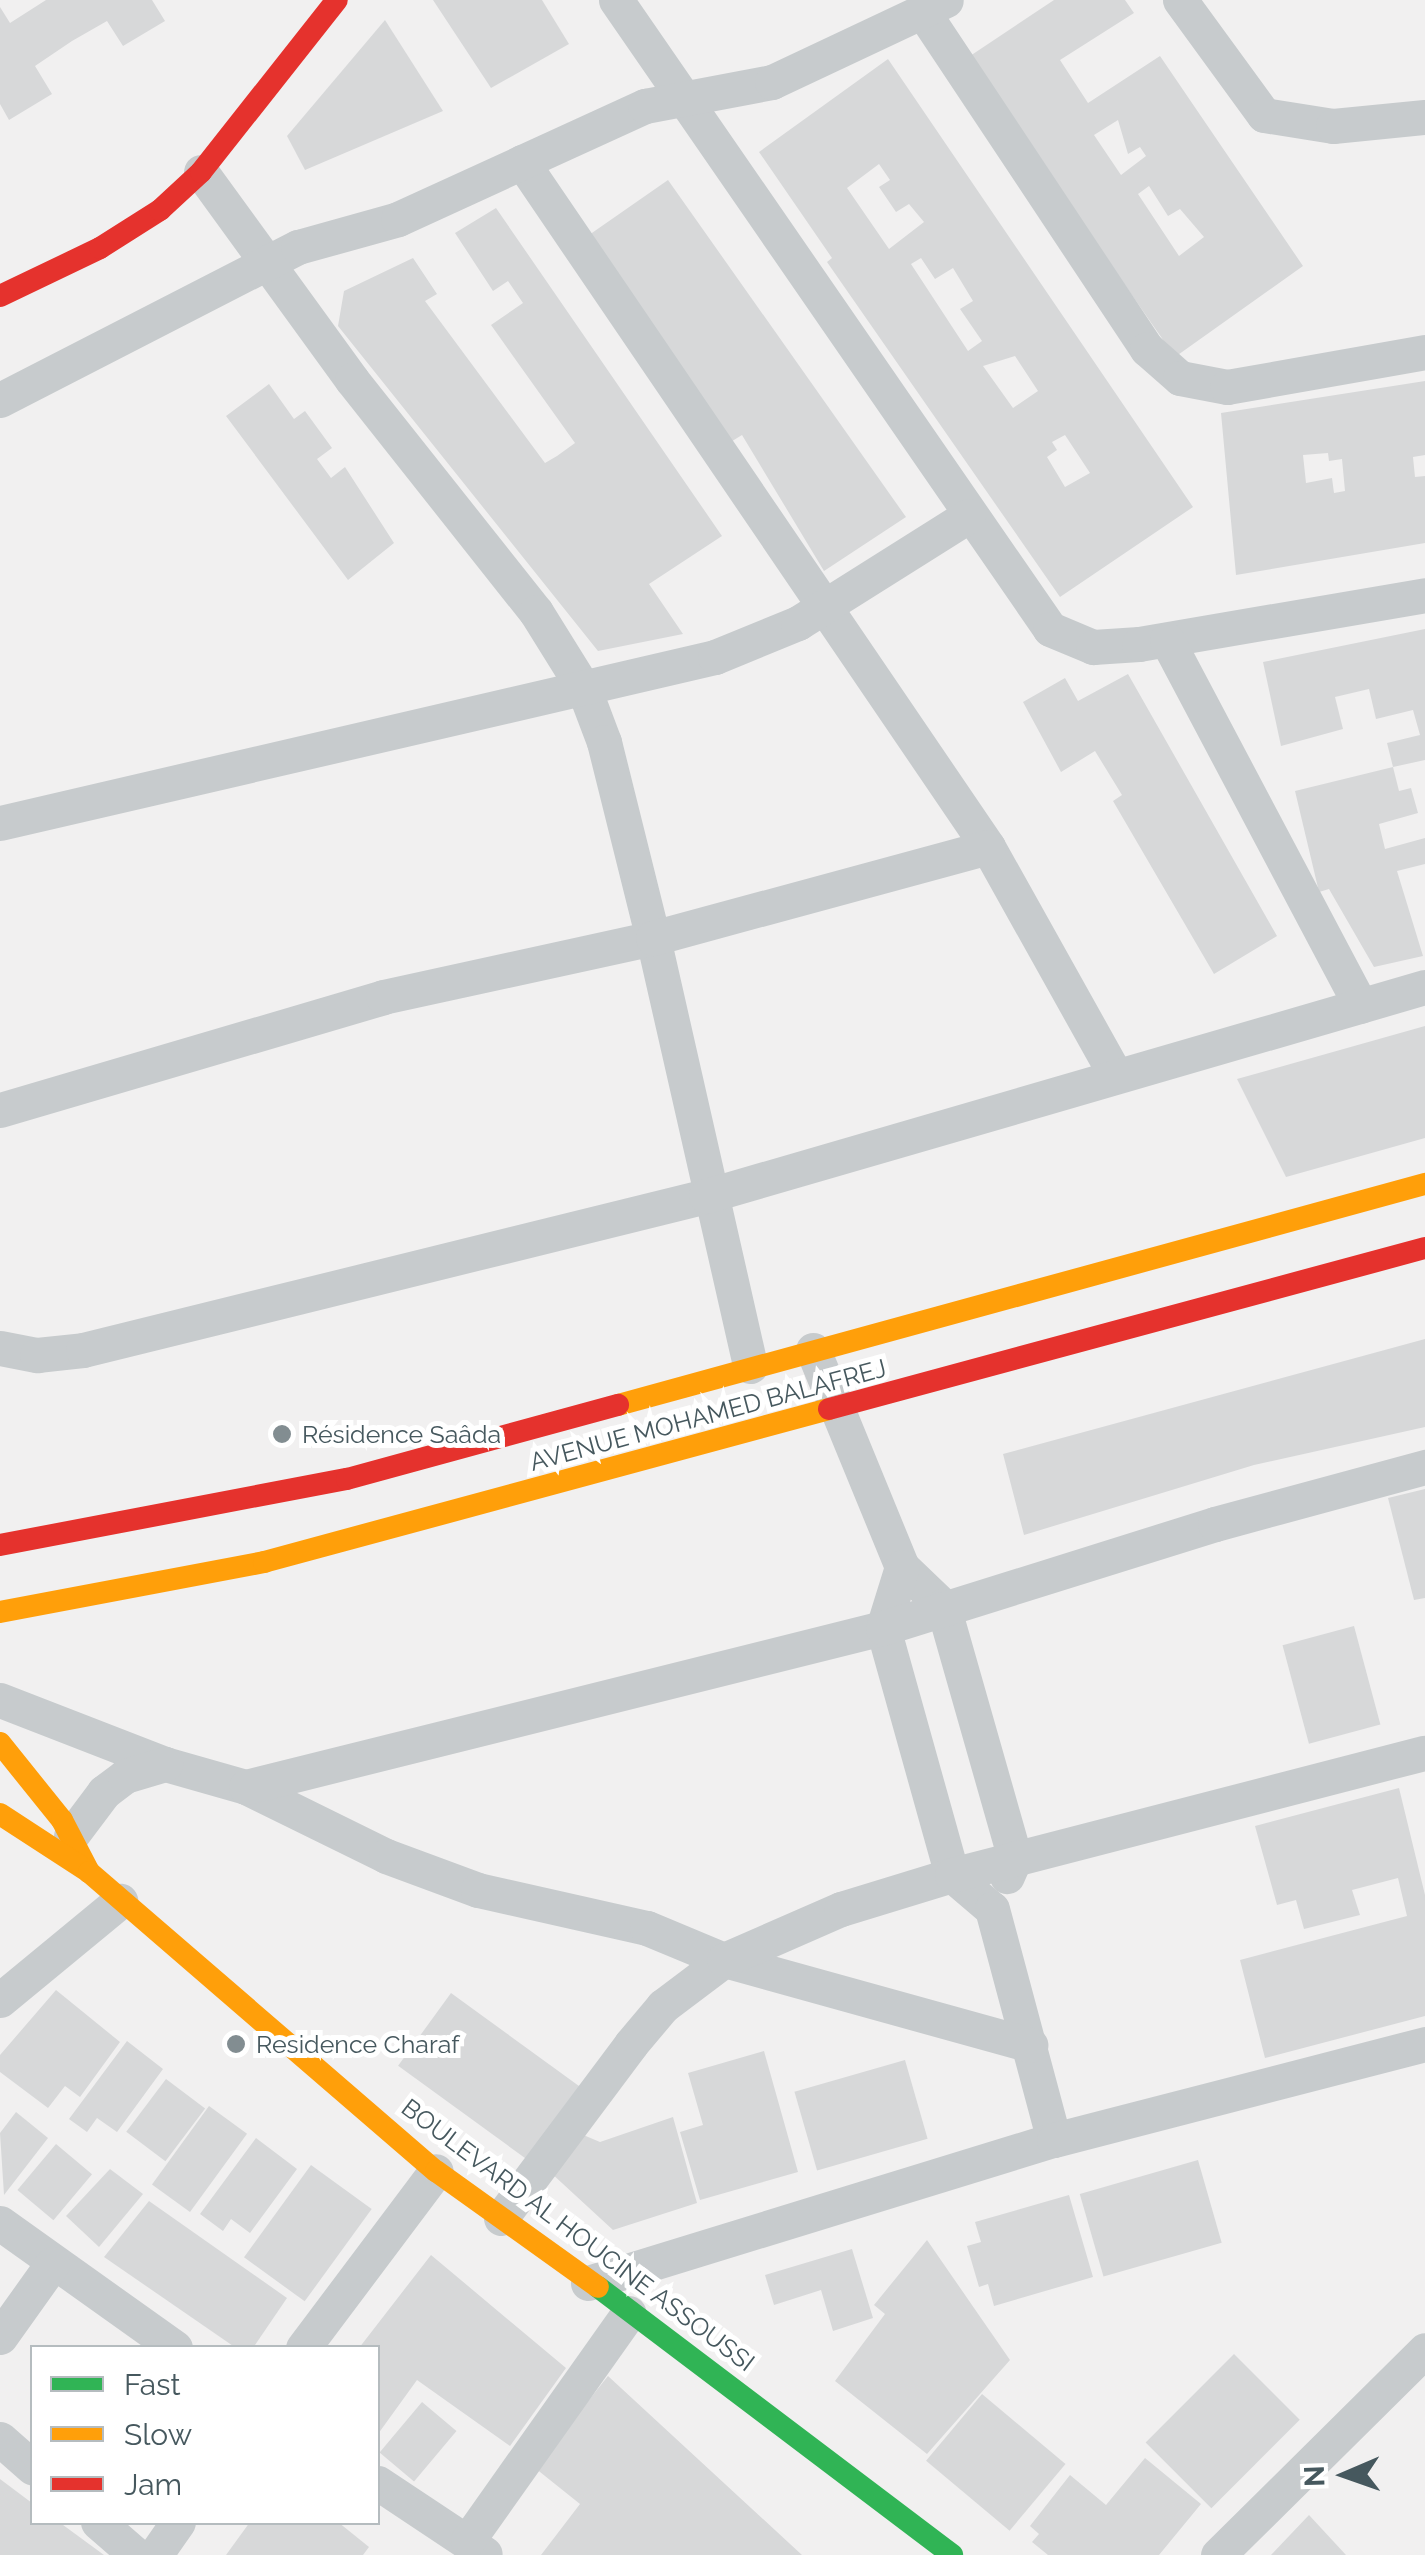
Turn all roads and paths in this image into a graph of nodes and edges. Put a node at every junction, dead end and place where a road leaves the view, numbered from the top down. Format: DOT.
graph roads {
  1 [pos="337,0"];
  2 [pos="616,0"];
  3 [pos="1180,0"];
  4 [pos="934,6"];
  5 [pos="681,98"];
  6 [pos="1425,118"];
  7 [pos="522,162"];
  8 [pos="201,172"];
  9 [pos="269,262"];
  10 [pos="0,296"];
  11 [pos="1425,352"];
  12 [pos="0,400"];
  13 [pos="968,516"];
  14 [pos="1425,595"];
  15 [pos="827,607"];
  16 [pos="1167,640"];
  17 [pos="584,688"];
  18 [pos="0,823"];
  19 [pos="988,847"];
  20 [pos="653,938"];
  21 [pos="1425,987"];
  22 [pos="1362,1006"];
  23 [pos="1115,1074"];
  24 [pos="0,1110"];
  25 [pos="1425,1184"];
  26 [pos="706,1196"];
  27 [pos="1425,1248"];
  28 [pos="0,1348"];
  29 [pos="813,1350"];
  30 [pos="750,1366"];
  31 [pos="839,1410"];
  32 [pos="1425,1467"];
  33 [pos="0,1546"];
  34 [pos="902,1567"];
  35 [pos="943,1606"];
  36 [pos="0,1612"];
  37 [pos="883,1628"];
  38 [pos="0,1700"];
  39 [pos="0,1742"];
  40 [pos="1425,1753"];
  41 [pos="165,1764"];
  42 [pos="246,1788"];
  43 [pos="0,1814"];
  44 [pos="71,1836"];
  45 [pos="1014,1858"];
  46 [pos="89,1872"];
  47 [pos="952,1875"];
  48 [pos="120,1900"];
  49 [pos="992,1909"];
  50 [pos="724,1960"];
  51 [pos="0,2000"];
  52 [pos="1425,2044"];
  53 [pos="1030,2046"];
  54 [pos="1054,2140"];
  55 [pos="436,2171"];
  56 [pos="501,2218"];
  57 [pos="0,2223"];
  58 [pos="52,2264"];
  59 [pos="588,2283"];
  60 [pos="630,2312"];
  61 [pos="0,2337"];
  62 [pos="171,2345"];
  63 [pos="305,2345"];
  64 [pos="1425,2350"];
  65 [pos="0,2439"];
  66 [pos="30,2465"];
  67 [pos="380,2484"];
  68 [pos="101,2525"];
  69 [pos="176,2525"];
  70 [pos="477,2547"];
  71 [pos="136,2555"];
  72 [pos="155,2555"];
  73 [pos="952,2555"];
  74 [pos="1218,2555"];
  1 -- 8 [label="street"];
  2 -- 5 [label="street"];
  3 -- 6 [label="street"];
  4 -- 5 [label="street"];
  4 -- 11 [label="street"];
  5 -- 7 [label="street"];
  5 -- 13 [label="street"];
  7 -- 9 [label="street"];
  7 -- 15 [label="street"];
  8 -- 9 [label="street"];
  8 -- 10 [label="street"];
  9 -- 12 [label="street"];
  9 -- 17 [label="street"];
  13 -- 15 [label="street"];
  13 -- 16 [label="street"];
  14 -- 16 [label="street"];
  15 -- 17 [label="street"];
  15 -- 19 [label="street"];
  16 -- 22 [label="street"];
  17 -- 18 [label="street"];
  17 -- 20 [label="street"];
  19 -- 20 [label="street"];
  19 -- 23 [label="street"];
  20 -- 24 [label="street"];
  20 -- 26 [label="street"];
  21 -- 22 [label="street"];
  22 -- 23 [label="street"];
  23 -- 26 [label="street"];
  25 -- 29 [label="street, AVENUE MOHAMED BALAFREJ"];
  26 -- 28 [label="street"];
  26 -- 30 [label="street"];
  27 -- 31 [label="street, AVENUE MOHAMED BALAFREJ"];
  29 -- 30 [label="street, AVENUE MOHAMED BALAFREJ"];
  29 -- 31 [label="street"];
  30 -- 33 [label="street, AVENUE MOHAMED BALAFREJ"];
  31 -- 34 [label="street"];
  31 -- 36 [label="street, AVENUE MOHAMED BALAFREJ"];
  32 -- 35 [label="street"];
  34 -- 35 [label="street"];
  34 -- 37 [label="street"];
  35 -- 37 [label="street"];
  35 -- 45 [label="street"];
  37 -- 42 [label="street"];
  37 -- 47 [label="street"];
  38 -- 41 [label="street"];
  39 -- 44 [label="street, BOULEVARD AL HOUCINE ASSOUSSI"];
  40 -- 45 [label="street"];
  41 -- 42 [label="street"];
  41 -- 44 [label="street"];
  42 -- 50 [label="street"];
  43 -- 46 [label="street, BOULEVARD AL HOUCINE ASSOUSSI"];
  44 -- 46 [label="street, BOULEVARD AL HOUCINE ASSOUSSI"];
  45 -- 47 [label="street"];
  45 -- 49 [label="street"];
  46 -- 48 [label="street, BOULEVARD AL HOUCINE ASSOUSSI"];
  47 -- 49 [label="street"];
  47 -- 50 [label="street"];
  48 -- 51 [label="street"];
  48 -- 55 [label="street, BOULEVARD AL HOUCINE ASSOUSSI"];
  49 -- 53 [label="street"];
  50 -- 53 [label="street"];
  50 -- 56 [label="street"];
  52 -- 54 [label="street"];
  53 -- 54 [label="street"];
  54 -- 59 [label="street"];
  55 -- 56 [label="street, BOULEVARD AL HOUCINE ASSOUSSI"];
  55 -- 63 [label="street"];
  56 -- 59 [label="street, BOULEVARD AL HOUCINE ASSOUSSI"];
  57 -- 58 [label="street"];
  58 -- 61 [label="street"];
  58 -- 62 [label="street"];
  59 -- 60 [label="street, BOULEVARD AL HOUCINE ASSOUSSI"];
  60 -- 70 [label="street"];
  60 -- 73 [label="street, BOULEVARD AL HOUCINE ASSOUSSI"];
  64 -- 74 [label="street"];
  65 -- 66 [label="street"];
  67 -- 70 [label="street"];
  68 -- 71 [label="street"];
  69 -- 72 [label="street"];
}
